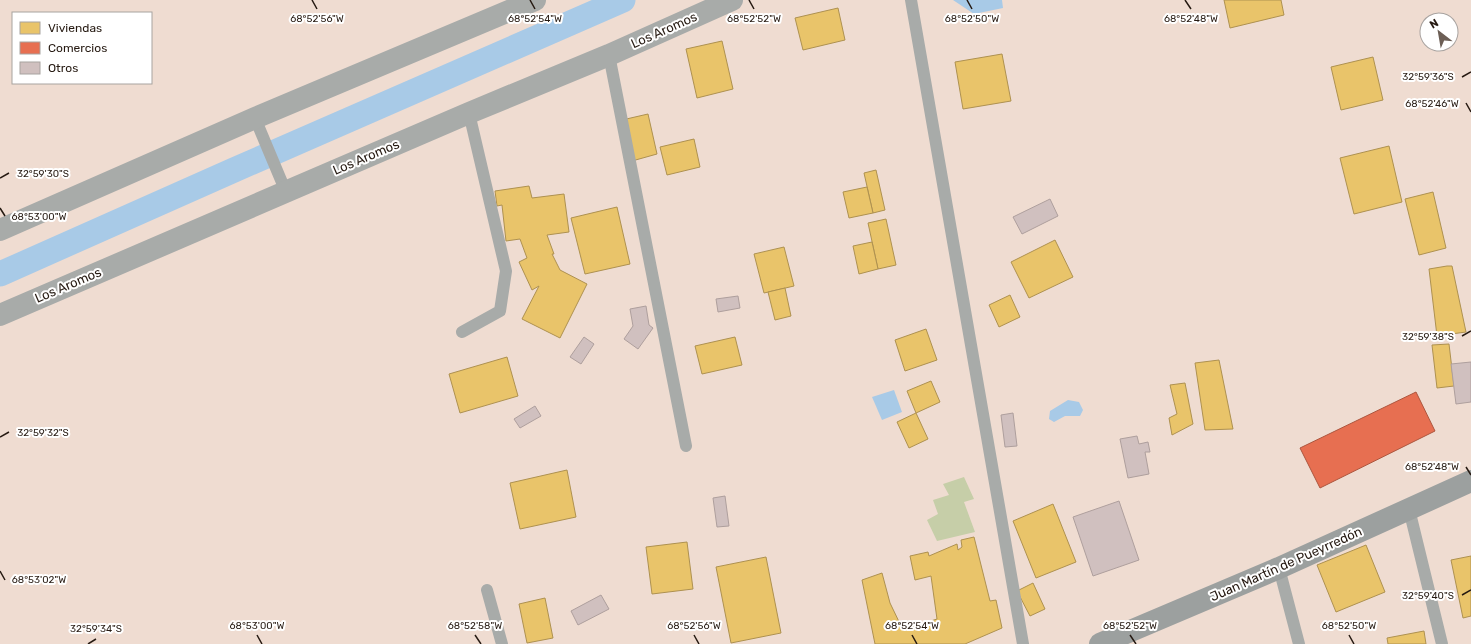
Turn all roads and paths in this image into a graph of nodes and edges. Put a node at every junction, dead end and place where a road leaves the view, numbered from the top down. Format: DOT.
graph roads {
  1 [pos="535,0"];
  2 [pos="732,0"];
  3 [pos="911,0"];
  4 [pos="609,55"];
  5 [pos="469,113"];
  6 [pos="255,118"];
  7 [pos="286,192"];
  8 [pos="0,230"];
  9 [pos="0,315"];
  10 [pos="462,332"];
  11 [pos="686,446"];
  12 [pos="1471,481"];
  13 [pos="1409,509"];
  14 [pos="1278,568"];
  15 [pos="487,590"];
  16 [pos="502,644"];
  17 [pos="1023,644"];
  18 [pos="1100,644"];
  19 [pos="1299,644"];
  20 [pos="1442,644"];
  1 -- 6 [label="street"];
  2 -- 4 [label="street, Los Aromos"];
  3 -- 17 [label="lane"];
  4 -- 5 [label="street, Los Aromos"];
  4 -- 11 [label="lane"];
  5 -- 7 [label="street, Los Aromos"];
  5 -- 10 [label="lane"];
  6 -- 7 [label="lane"];
  6 -- 8 [label="street"];
  7 -- 9 [label="street, Los Aromos"];
  12 -- 13 [label="main road, Juan Martín de Pueyrredón"];
  13 -- 14 [label="main road, Juan Martín de Pueyrredón"];
  13 -- 20 [label="lane"];
  14 -- 18 [label="main road, Juan Martín de Pueyrredón"];
  14 -- 19 [label="lane"];
  15 -- 16 [label="lane"];
}
